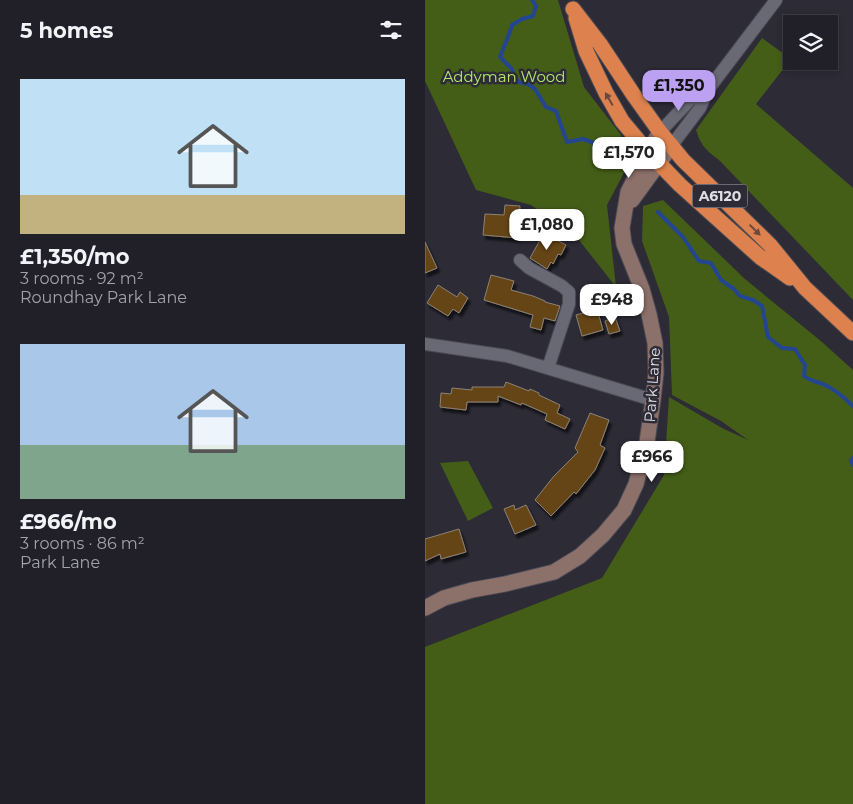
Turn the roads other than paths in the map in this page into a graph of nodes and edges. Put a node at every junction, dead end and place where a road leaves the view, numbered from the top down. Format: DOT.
graph roads {
  1 [pos="775,0"];
  2 [pos="571,5"];
  3 [pos="707,91"];
  4 [pos="660,132"];
  5 [pos="672,145"];
  6 [pos="653,158"];
  7 [pos="520,260"];
  8 [pos="805,288"];
  9 [pos="853,333"];
  10 [pos="425,344"];
  11 [pos="548,368"];
  12 [pos="653,400"];
  13 [pos="425,608"];
  1 -- 3 [label="street"];
  2 -- 4 [label="highway, A6120"];
  6 -- 2 [label="highway, A6120, one-way"];
  3 -- 4 [label="street"];
  3 -- 5 [label="street"];
  4 -- 5 [label="highway, A6120"];
  4 -- 6 [label="street"];
  5 -- 6 [label="street"];
  5 -- 8 [label="highway, A6120, one-way"];
  6 -- 8 [label="highway, A6120"];
  6 -- 12 [label="street, Park Lane"];
  7 -- 11 [label="street"];
  8 -- 9 [label="highway, A6120"];
  10 -- 11 [label="street"];
  11 -- 12 [label="street"];
  12 -- 13 [label="street, Park Lane"];
}
